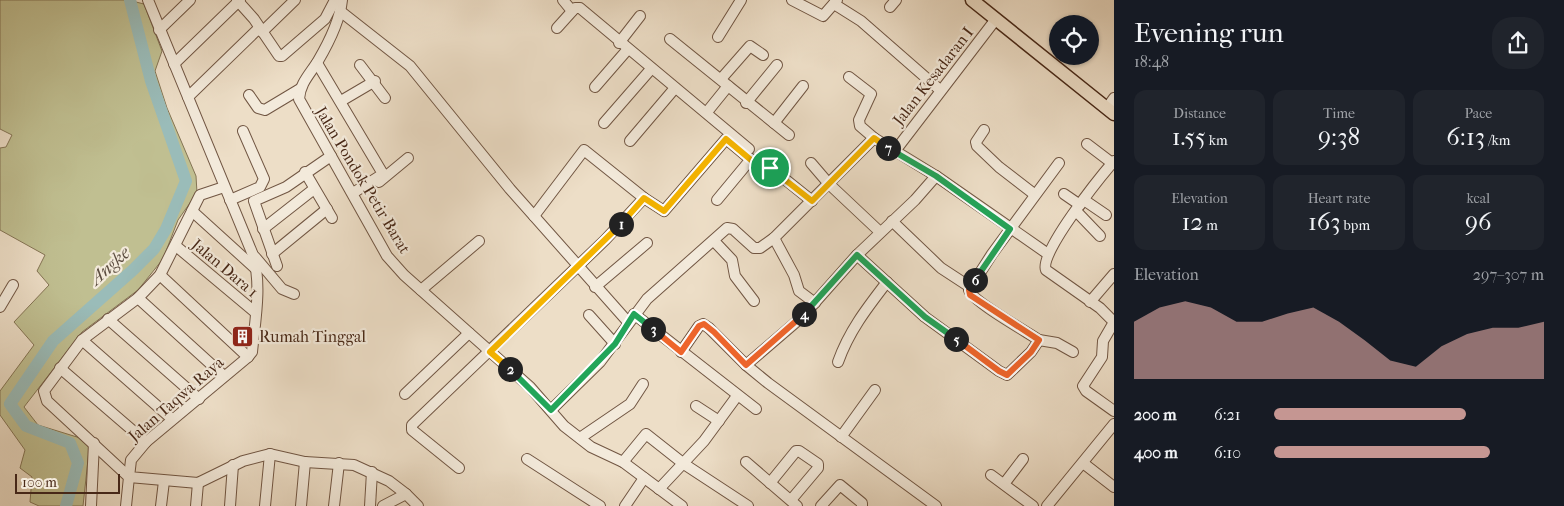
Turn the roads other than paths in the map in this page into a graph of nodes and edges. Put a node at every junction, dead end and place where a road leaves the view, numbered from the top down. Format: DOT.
graph roads {
  1 [pos="148,0"];
  2 [pos="190,0"];
  3 [pos="239,0"];
  4 [pos="295,0"];
  5 [pos="335,0"];
  6 [pos="342,0"];
  7 [pos="563,0"];
  8 [pos="741,0"];
  9 [pos="792,0"];
  10 [pos="972,0"];
  11 [pos="835,2"];
  12 [pos="340,11"];
  13 [pos="572,11"];
  14 [pos="640,16"];
  15 [pos="996,19"];
  16 [pos="556,28"];
  17 [pos="159,30"];
  18 [pos="260,30"];
  19 [pos="718,36"];
  20 [pos="670,39"];
  21 [pos="619,42"];
  22 [pos="628,49"];
  23 [pos="764,54"];
  24 [pos="317,63"];
  25 [pos="174,64"];
  26 [pos="360,65"];
  27 [pos="777,65"];
  28 [pos="650,69"];
  29 [pos="849,77"];
  30 [pos="375,81"];
  31 [pos="724,83"];
  32 [pos="803,86"];
  33 [pos="596,87"];
  34 [pos="675,88"];
  35 [pos="300,89"];
  36 [pos="940,90"];
  37 [pos="249,95"];
  38 [pos="188,97"];
  39 [pos="385,98"];
  40 [pos="341,101"];
  41 [pos="746,102"];
  42 [pos="1112,107"];
  43 [pos="706,112"];
  44 [pos="604,123"];
  45 [pos="774,124"];
  46 [pos="984,130"];
  47 [pos="242,131"];
  48 [pos="789,135"];
  49 [pos="874,138"];
  50 [pos="630,141"];
  51 [pos="1087,144"];
  52 [pos="895,151"];
  53 [pos="331,156"];
  54 [pos="408,158"];
  55 [pos="751,159"];
  56 [pos="1113,162"];
  57 [pos="811,163"];
  58 [pos="1059,163"];
  59 [pos="770,168"];
  60 [pos="305,172"];
  61 [pos="936,176"];
  62 [pos="829,184"];
  63 [pos="224,187"];
  64 [pos="314,189"];
  65 [pos="1034,194"];
  66 [pos="1064,194"];
  67 [pos="354,196"];
  68 [pos="644,198"];
  69 [pos="230,200"];
  70 [pos="717,200"];
  71 [pos="812,201"];
  72 [pos="1080,206"];
  73 [pos="192,211"];
  74 [pos="1106,215"];
  75 [pos="534,216"];
  76 [pos="892,221"];
  77 [pos="263,229"];
  78 [pos="1010,229"];
  79 [pos="880,232"];
  80 [pos="1100,236"];
  81 [pos="774,238"];
  82 [pos="478,241"];
  83 [pos="714,241"];
  84 [pos="647,243"];
  85 [pos="176,246"];
  86 [pos="253,254"];
  87 [pos="272,254"];
  88 [pos="1048,254"];
  89 [pos="857,255"];
  90 [pos="277,266"];
  91 [pos="577,266"];
  92 [pos="257,269"];
  93 [pos="1114,274"];
  94 [pos="160,275"];
  95 [pos="887,282"];
  96 [pos="13,285"];
  97 [pos="595,287"];
  98 [pos="970,287"];
  99 [pos="421,290"];
  100 [pos="294,294"];
  101 [pos="138,298"];
  102 [pos="754,301"];
  103 [pos="1090,302"];
  104 [pos="815,303"];
  105 [pos="0,308"];
  106 [pos="256,314"];
  107 [pos="588,315"];
  108 [pos="631,318"];
  109 [pos="108,319"];
  110 [pos="469,333"];
  111 [pos="82,340"];
  112 [pos="1039,340"];
  113 [pos="615,344"];
  114 [pos="490,352"];
  115 [pos="681,352"];
  116 [pos="1073,352"];
  117 [pos="248,356"];
  118 [pos="838,362"];
  119 [pos="746,365"];
  120 [pos="60,368"];
  121 [pos="224,376"];
  122 [pos="643,384"];
  123 [pos="875,390"];
  124 [pos="405,394"];
  125 [pos="737,396"];
  126 [pos="199,399"];
  127 [pos="696,406"];
  128 [pos="756,408"];
  129 [pos="551,410"];
  130 [pos="1114,411"];
  131 [pos="172,419"];
  132 [pos="719,421"];
  133 [pos="1114,424"];
  134 [pos="841,437"];
  135 [pos="580,438"];
  136 [pos="146,442"];
  137 [pos="94,443"];
  138 [pos="270,454"];
  139 [pos="1023,459"];
  140 [pos="527,460"];
  141 [pos="305,462"];
  142 [pos="339,462"];
  143 [pos="623,462"];
  144 [pos="746,462"];
  145 [pos="1083,463"];
  146 [pos="684,464"];
  147 [pos="233,465"];
  148 [pos="460,468"];
  149 [pos="372,472"];
  150 [pos="991,476"];
  151 [pos="129,477"];
  152 [pos="644,478"];
  153 [pos="164,481"];
  154 [pos="198,483"];
  155 [pos="770,483"];
  156 [pos="1004,484"];
  157 [pos="1114,487"];
  158 [pos="660,489"];
  159 [pos="406,494"];
  160 [pos="794,503"];
  161 [pos="91,506"];
  162 [pos="126,506"];
  163 [pos="161,506"];
  164 [pos="196,506"];
  165 [pos="230,506"];
  166 [pos="265,506"];
  167 [pos="301,506"];
  168 [pos="334,506"];
  169 [pos="370,506"];
  170 [pos="383,506"];
  171 [pos="418,506"];
  172 [pos="600,506"];
  173 [pos="626,506"];
  174 [pos="682,506"];
  175 [pos="748,506"];
  176 [pos="821,506"];
  177 [pos="862,506"];
  178 [pos="936,506"];
  179 [pos="1033,506"];
  180 [pos="1047,506"];
  1 -- 17 [label="street, Jalan Taqwa Raya"];
  2 -- 17 [label="street"];
  3 -- 18 [label="street"];
  3 -- 25 [label="street"];
  4 -- 18 [label="street"];
  5 -- 18 [label="street"];
  6 -- 12 [label="street"];
  7 -- 13 [label="street"];
  8 -- 19 [label="street"];
  9 -- 11 [label="street"];
  10 -- 15 [label="main road"];
  11 -- 36 [label="street"];
  12 -- 24 [label="street"];
  12 -- 75 [label="street"];
  13 -- 16 [label="street"];
  13 -- 21 [label="street"];
  14 -- 21 [label="street"];
  15 -- 36 [label="street, Jalan Kesadaran I"];
  15 -- 42 [label="main road"];
  17 -- 25 [label="street, Jalan Taqwa Raya"];
  18 -- 38 [label="street"];
  20 -- 31 [label="street"];
  21 -- 22 [label="street"];
  22 -- 28 [label="street"];
  22 -- 33 [label="street"];
  23 -- 31 [label="street"];
  24 -- 35 [label="street"];
  24 -- 40 [label="street"];
  25 -- 38 [label="street, Jalan Taqwa Raya"];
  26 -- 30 [label="street"];
  27 -- 41 [label="street"];
  28 -- 34 [label="street"];
  28 -- 44 [label="street"];
  29 -- 49 [label="street"];
  30 -- 39 [label="street"];
  30 -- 40 [label="street"];
  31 -- 41 [label="street"];
  31 -- 43 [label="street"];
  32 -- 45 [label="street"];
  34 -- 43 [label="street"];
  34 -- 50 [label="street"];
  35 -- 37 [label="street"];
  35 -- 53 [label="street, Jalan Pondok Petir Barat"];
  36 -- 52 [label="street, Jalan Kesadaran I"];
  38 -- 63 [label="street, Jalan Taqwa Raya"];
  40 -- 67 [label="street"];
  41 -- 45 [label="street"];
  43 -- 59 [label="street"];
  45 -- 48 [label="street"];
  46 -- 65 [label="street"];
  47 -- 69 [label="street"];
  49 -- 52 [label="street"];
  49 -- 62 [label="street"];
  51 -- 56 [label="street"];
  52 -- 61 [label="street"];
  53 -- 60 [label="street"];
  53 -- 67 [label="street, Jalan Pondok Petir Barat"];
  54 -- 67 [label="street"];
  55 -- 59 [label="street"];
  55 -- 68 [label="street"];
  55 -- 70 [label="street"];
  56 -- 72 [label="street"];
  57 -- 62 [label="street"];
  58 -- 65 [label="street"];
  59 -- 71 [label="street"];
  60 -- 64 [label="street"];
  60 -- 77 [label="street"];
  61 -- 76 [label="street"];
  61 -- 78 [label="street"];
  62 -- 71 [label="street"];
  62 -- 79 [label="street"];
  63 -- 69 [label="street, Jalan Taqwa Raya"];
  63 -- 73 [label="street"];
  64 -- 77 [label="street"];
  64 -- 87 [label="street"];
  65 -- 78 [label="street"];
  66 -- 72 [label="street"];
  67 -- 99 [label="street, Jalan Pondok Petir Barat"];
  68 -- 75 [label="street"];
  68 -- 91 [label="street"];
  69 -- 86 [label="street, Jalan Taqwa Raya"];
  71 -- 81 [label="street"];
  72 -- 74 [label="street"];
  72 -- 80 [label="street"];
  72 -- 88 [label="street"];
  73 -- 85 [label="street"];
  73 -- 92 [label="street"];
  75 -- 91 [label="street"];
  76 -- 79 [label="street"];
  76 -- 98 [label="street"];
  77 -- 87 [label="street"];
  78 -- 88 [label="street"];
  78 -- 98 [label="street"];
  79 -- 89 [label="street"];
  81 -- 83 [label="street"];
  81 -- 104 [label="street"];
  82 -- 99 [label="street"];
  83 -- 102 [label="street"];
  83 -- 108 [label="street"];
  84 -- 97 [label="street"];
  85 -- 94 [label="street"];
  85 -- 106 [label="street, Jalan Dara 1"];
  86 -- 92 [label="street, Jalan Taqwa Raya"];
  86 -- 100 [label="street"];
  87 -- 90 [label="street"];
  88 -- 103 [label="street"];
  89 -- 95 [label="street"];
  89 -- 104 [label="street"];
  91 -- 97 [label="street"];
  91 -- 114 [label="street"];
  92 -- 106 [label="street, Jalan Taqwa Raya"];
  93 -- 103 [label="street"];
  94 -- 101 [label="street"];
  94 -- 117 [label="street"];
  95 -- 112 [label="street"];
  95 -- 118 [label="street"];
  96 -- 105 [label="street"];
  97 -- 108 [label="street"];
  98 -- 112 [label="street"];
  99 -- 110 [label="street, Jalan Pondok Petir Barat"];
  101 -- 109 [label="street"];
  101 -- 121 [label="street"];
  103 -- 130 [label="street"];
  104 -- 119 [label="street"];
  106 -- 117 [label="street, Jalan Taqwa Raya"];
  107 -- 113 [label="street"];
  108 -- 113 [label="street"];
  108 -- 115 [label="street"];
  109 -- 111 [label="street"];
  109 -- 126 [label="street"];
  110 -- 114 [label="street, Jalan Pondok Petir Barat"];
  110 -- 124 [label="street"];
  111 -- 120 [label="street"];
  111 -- 131 [label="street"];
  112 -- 116 [label="street"];
  113 -- 129 [label="street"];
  114 -- 129 [label="street, Jalan Pondok Petir Barat"];
  114 -- 148 [label="street"];
  115 -- 119 [label="street"];
  115 -- 125 [label="street"];
  117 -- 121 [label="street, Jalan Taqwa Raya"];
  119 -- 134 [label="street"];
  120 -- 136 [label="street"];
  120 -- 137 [label="street"];
  121 -- 126 [label="street, Jalan Taqwa Raya"];
  122 -- 135 [label="street"];
  123 -- 134 [label="street"];
  125 -- 128 [label="street"];
  125 -- 132 [label="street"];
  126 -- 131 [label="street, Jalan Taqwa Raya"];
  127 -- 132 [label="street"];
  129 -- 135 [label="street, Jalan Pondok Petir Barat"];
  131 -- 136 [label="street, Jalan Taqwa Raya"];
  132 -- 146 [label="street"];
  133 -- 145 [label="street"];
  134 -- 178 [label="street"];
  135 -- 143 [label="street, Jalan Pondok Petir Barat"];
  136 -- 151 [label="street, Jalan Taqwa Raya"];
  137 -- 151 [label="street"];
  137 -- 161 [label="street"];
  138 -- 141 [label="street"];
  138 -- 147 [label="street"];
  138 -- 166 [label="street"];
  139 -- 156 [label="street"];
  140 -- 172 [label="street"];
  141 -- 142 [label="street"];
  141 -- 167 [label="street"];
  142 -- 149 [label="street"];
  142 -- 168 [label="street"];
  143 -- 146 [label="street"];
  143 -- 152 [label="street, Jalan Pondok Petir Barat"];
  144 -- 155 [label="street"];
  145 -- 157 [label="street"];
  145 -- 180 [label="street"];
  146 -- 158 [label="street"];
  146 -- 175 [label="street"];
  147 -- 154 [label="street"];
  147 -- 165 [label="street"];
  149 -- 159 [label="street"];
  149 -- 169 [label="street"];
  150 -- 156 [label="street"];
  151 -- 153 [label="street"];
  151 -- 162 [label="street, Jalan Taqwa Raya"];
  152 -- 158 [label="street, Jalan Pondok Petir Barat"];
  152 -- 173 [label="street"];
  153 -- 154 [label="street"];
  153 -- 163 [label="street"];
  154 -- 164 [label="street"];
  155 -- 160 [label="street"];
  155 -- 160 [label="street"];
  156 -- 179 [label="street"];
  158 -- 174 [label="street, Jalan Pondok Petir Barat"];
  159 -- 170 [label="street"];
  159 -- 171 [label="street"];
  176 -- 177 [label="street"];
}
